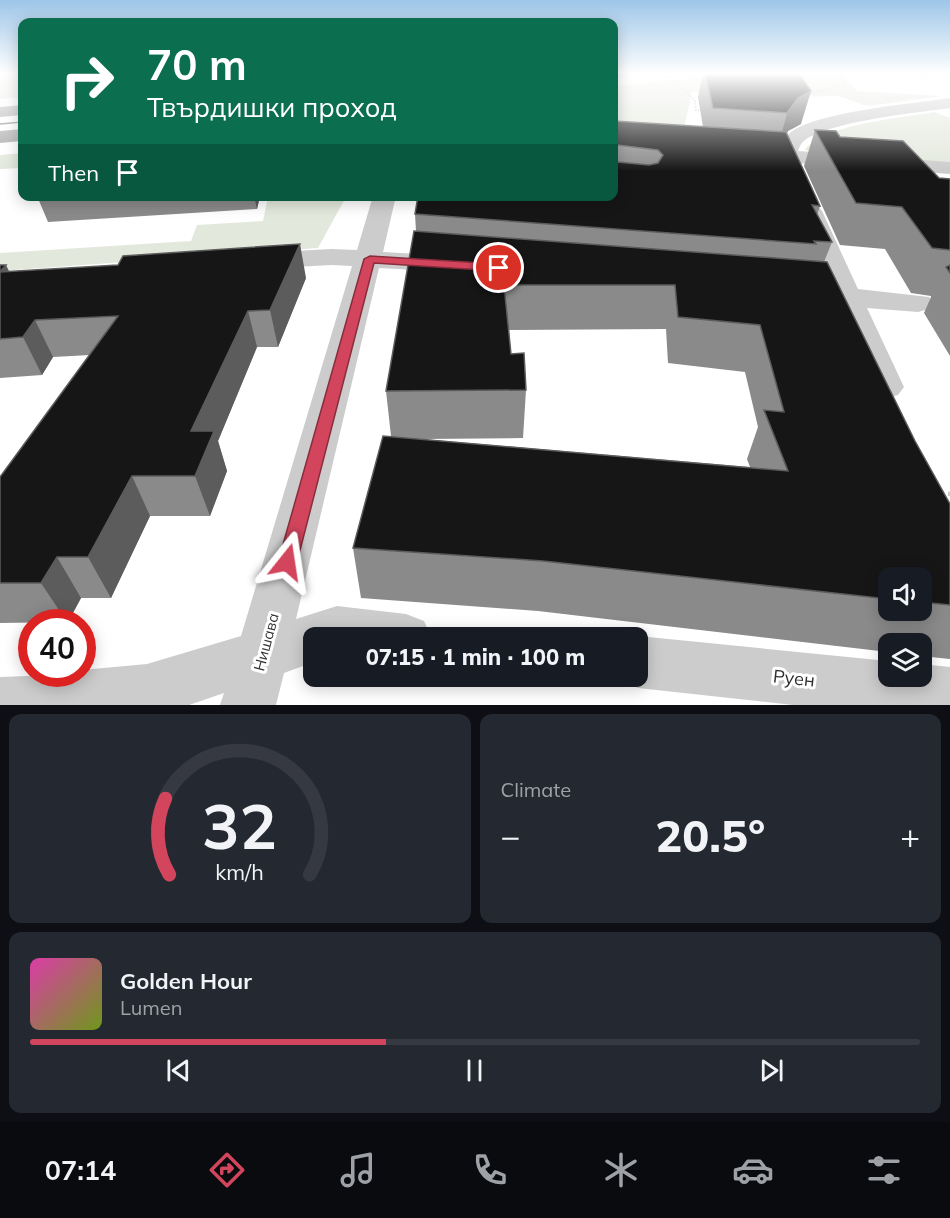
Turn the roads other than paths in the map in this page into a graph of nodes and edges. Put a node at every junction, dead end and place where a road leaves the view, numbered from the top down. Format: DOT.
graph roads {
  1 [pos="939,106"];
  2 [pos="18,110"];
  3 [pos="0,112"];
  4 [pos="18,135"];
  5 [pos="0,137"];
  6 [pos="729,152"];
  7 [pos="787,156"];
  8 [pos="950,168"];
  9 [pos="385,201"];
  10 [pos="370,259"];
  11 [pos="239,262"];
  12 [pos="476,266"];
  13 [pos="776,291"];
  14 [pos="848,298"];
  15 [pos="918,303"];
  16 [pos="898,416"];
  17 [pos="303,641"];
  18 [pos="262,654"];
  19 [pos="648,663"];
  20 [pos="950,695"];
  21 [pos="0,705"];
  22 [pos="248,705"];
  1 -- 7 [label="street"];
  2 -- 3 [label="main road"];
  4 -- 5 [label="main road"];
  6 -- 7 [label="street"];
  7 -- 8 [label="street"];
  7 -- 14 [label="street"];
  9 -- 10 [label="street, Нишава"];
  10 -- 11 [label="street"];
  10 -- 12 [label="street"];
  10 -- 18 [label="street, Нишава"];
  13 -- 14 [label="street"];
  14 -- 15 [label="street"];
  14 -- 16 [label="street"];
  17 -- 18 [label="street"];
  18 -- 21 [label="street"];
  18 -- 22 [label="street, Нишава"];
  19 -- 20 [label="street, Руен"];
}
